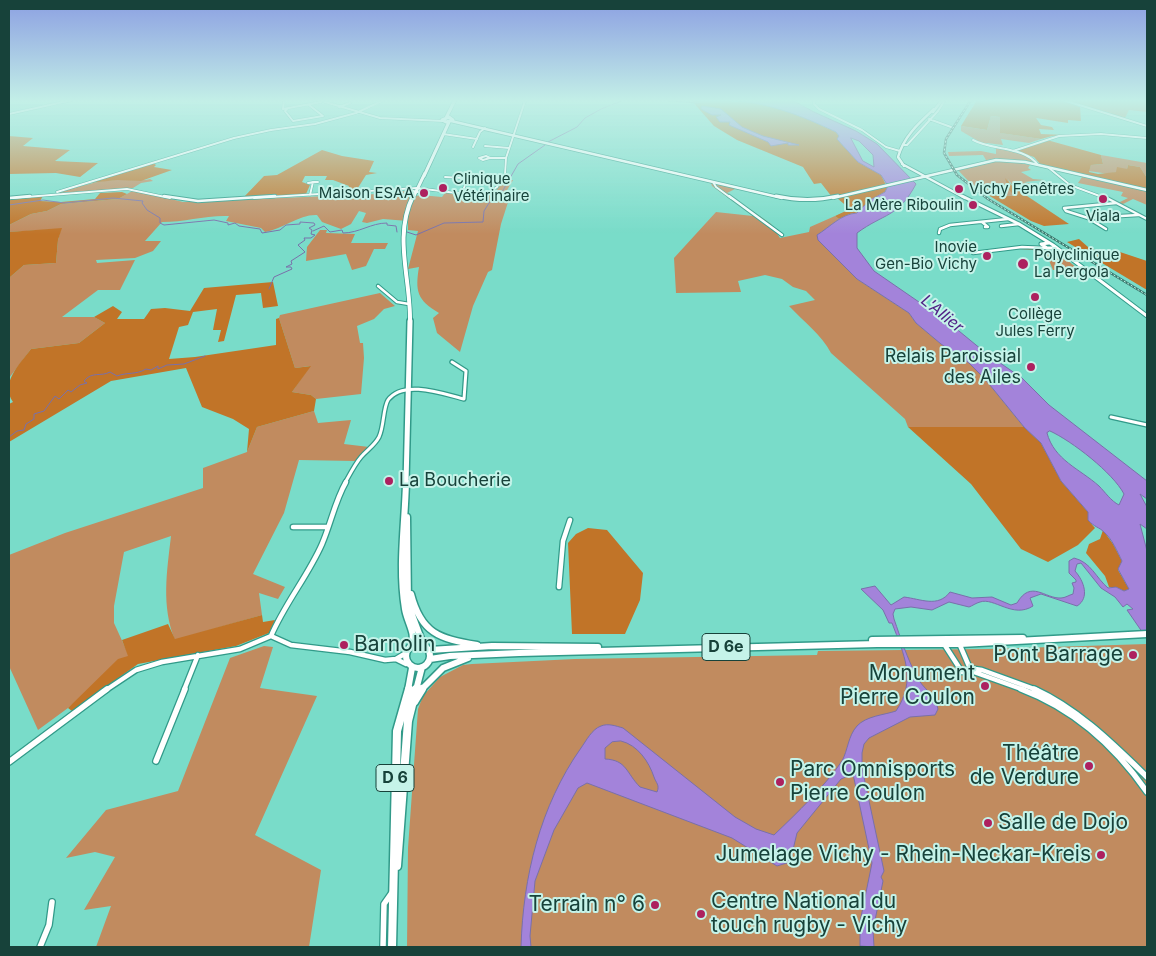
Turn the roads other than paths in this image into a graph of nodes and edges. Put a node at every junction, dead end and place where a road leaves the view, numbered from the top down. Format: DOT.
graph roads {
  1 [pos="213,145"];
  2 [pos="438,145"];
  3 [pos="510,145"];
  4 [pos="554,145"];
  5 [pos="884,145"];
  6 [pos="904,145"];
  7 [pos="906,145"];
  8 [pos="981,145"];
  9 [pos="1032,145"];
  10 [pos="485,146"];
  11 [pos="509,148"];
  12 [pos="902,148"];
  13 [pos="1013,151"];
  14 [pos="490,158"];
  15 [pos="506,158"];
  16 [pos="1038,166"];
  17 [pos="1049,168"];
  18 [pos="932,174"];
  19 [pos="474,176"];
  20 [pos="445,177"];
  21 [pos="922,177"];
  22 [pos="463,178"];
  23 [pos="713,182"];
  24 [pos="313,183"];
  25 [pos="936,184"];
  26 [pos="941,186"];
  27 [pos="417,190"];
  28 [pos="1147,190"];
  29 [pos="462,193"];
  30 [pos="53,194"];
  31 [pos="310,195"];
  32 [pos="9,198"];
  33 [pos="1116,203"];
  34 [pos="1138,214"];
  35 [pos="1088,218"];
  36 [pos="1146,218"];
  37 [pos="1008,219"];
  38 [pos="982,222"];
  39 [pos="1019,224"];
  40 [pos="1001,226"];
  41 [pos="985,227"];
  42 [pos="1106,229"];
  43 [pos="939,233"];
  44 [pos="1036,234"];
  45 [pos="782,235"];
  46 [pos="1042,243"];
  47 [pos="1049,243"];
  48 [pos="1031,246"];
  49 [pos="1045,248"];
  50 [pos="1054,248"];
  51 [pos="973,253"];
  52 [pos="378,286"];
  53 [pos="407,304"];
  54 [pos="1147,316"];
  55 [pos="1147,320"];
  56 [pos="452,362"];
  57 [pos="408,388"];
  58 [pos="1111,417"];
  59 [pos="1147,425"];
  60 [pos="406,497"];
  61 [pos="570,520"];
  62 [pos="293,527"];
  63 [pos="328,527"];
  64 [pos="408,578"];
  65 [pos="559,587"];
  66 [pos="1146,634"];
  67 [pos="271,636"];
  68 [pos="948,641"];
  69 [pos="963,641"];
  70 [pos="423,644"];
  71 [pos="412,646"];
  72 [pos="492,646"];
  73 [pos="430,650"];
  74 [pos="519,652"];
  75 [pos="406,653"];
  76 [pos="198,655"];
  77 [pos="396,660"];
  78 [pos="430,660"];
  79 [pos="409,666"];
  80 [pos="422,667"];
  81 [pos="971,671"];
  82 [pos="408,721"];
  83 [pos="156,761"];
  84 [pos="9,762"];
  85 [pos="1147,777"];
  86 [pos="1147,792"];
  87 [pos="394,890"];
  88 [pos="52,902"];
  89 [pos="40,947"];
  90 [pos="383,947"];
  91 [pos="392,947"];
  1 -- 30 [label="street"];
  2 -- 27 [label="main road"];
  3 -- 11 [label="street"];
  4 -- 23 [label="main road"];
  5 -- 12 [label="street"];
  6 -- 12 [label="main road"];
  7 -- 12 [label="street"];
  8 -- 13 [label="street"];
  9 -- 13 [label="street"];
  10 -- 11 [label="street"];
  11 -- 15 [label="street"];
  12 -- 21 [label="main road"];
  13 -- 16 [label="street"];
  14 -- 15 [label="street"];
  15 -- 29 [label="street"];
  16 -- 17 [label="main road"];
  16 -- 18 [label="main road"];
  17 -- 28 [label="main road"];
  17 -- 33 [label="street"];
  18 -- 21 [label="main road"];
  18 -- 25 [label="main road"];
  19 -- 22 [label="street"];
  20 -- 22 [label="street"];
  21 -- 23 [label="main road"];
  21 -- 25 [label="main road"];
  21 -- 26 [label="main road"];
  22 -- 29 [label="street"];
  23 -- 45 [label="street"];
  24 -- 31 [label="street"];
  25 -- 26 [label="main road"];
  26 -- 37 [label="main road"];
  27 -- 29 [label="street"];
  27 -- 31 [label="street"];
  27 -- 53 [label="main road"];
  30 -- 31 [label="street"];
  30 -- 32 [label="street"];
  33 -- 34 [label="street"];
  33 -- 35 [label="street"];
  34 -- 35 [label="street"];
  34 -- 36 [label="street"];
  35 -- 42 [label="street"];
  37 -- 38 [label="street"];
  37 -- 39 [label="main road"];
  38 -- 41 [label="street"];
  38 -- 43 [label="street"];
  39 -- 40 [label="street"];
  39 -- 44 [label="main road"];
  44 -- 46 [label="main road"];
  44 -- 47 [label="main road"];
  46 -- 47 [label="main road"];
  46 -- 48 [label="street"];
  46 -- 49 [label="main road"];
  47 -- 50 [label="main road"];
  48 -- 49 [label="street"];
  48 -- 51 [label="street"];
  49 -- 50 [label="main road"];
  50 -- 54 [label="main road"];
  50 -- 55 [label="main road"];
  52 -- 53 [label="street"];
  53 -- 57 [label="main road"];
  56 -- 57 [label="street"];
  57 -- 60 [label="main road"];
  57 -- 63 [label="street"];
  58 -- 59 [label="street"];
  60 -- 64 [label="main road"];
  60 -- 71 [label="main road"];
  61 -- 65 [label="street"];
  62 -- 63 [label="street"];
  63 -- 67 [label="street"];
  64 -- 70 [label="main road"];
  64 -- 72 [label="main road"];
  66 -- 69 [label="main road, D 6e"];
  67 -- 76 [label="street"];
  67 -- 77 [label="street"];
  68 -- 69 [label="main road, D 6e"];
  68 -- 72 [label="main road, D 6e"];
  68 -- 74 [label="main road, D 6e"];
  68 -- 81 [label="street"];
  69 -- 81 [label="street"];
  70 -- 71 [label="main road"];
  70 -- 73 [label="main road"];
  71 -- 75 [label="main road"];
  72 -- 73 [label="main road, D 6e"];
  73 -- 78 [label="main road"];
  74 -- 78 [label="main road, D 6e"];
  74 -- 82 [label="main road"];
  75 -- 77 [label="street"];
  75 -- 79 [label="main road"];
  76 -- 83 [label="street"];
  76 -- 84 [label="street"];
  77 -- 79 [label="street"];
  78 -- 80 [label="main road"];
  79 -- 80 [label="main road"];
  79 -- 87 [label="main road, D 6"];
  80 -- 82 [label="main road, D 6"];
  81 -- 85 [label="street"];
  81 -- 86 [label="street"];
  82 -- 87 [label="main road, D 6"];
  87 -- 90 [label="street"];
  87 -- 91 [label="main road, D 6"];
  88 -- 89 [label="street"];
}
